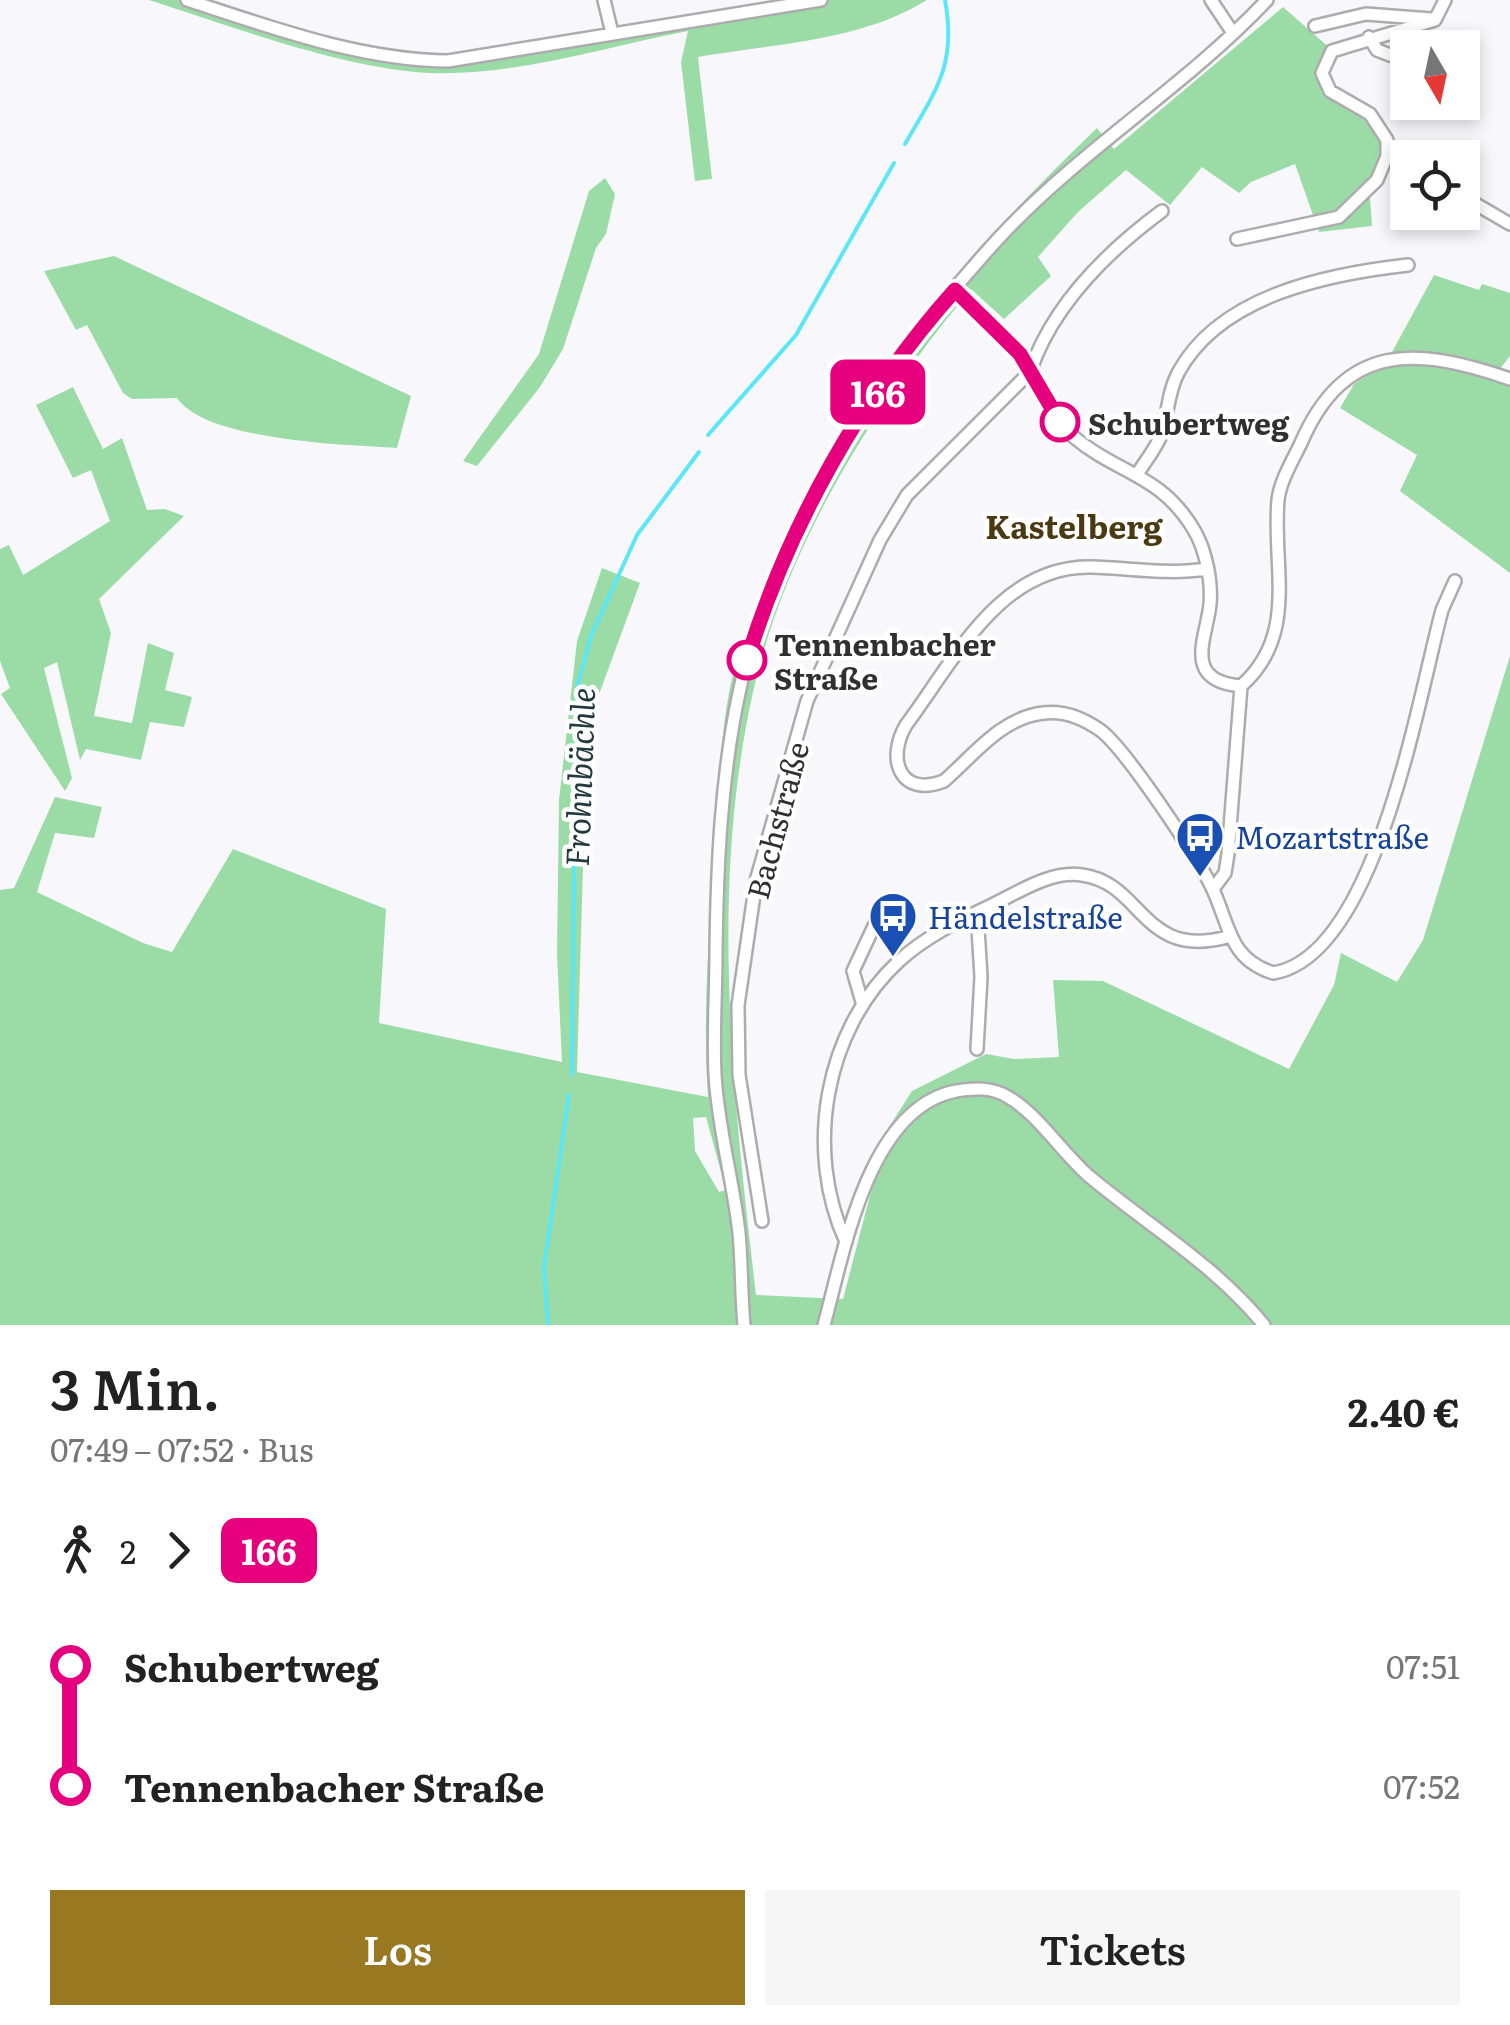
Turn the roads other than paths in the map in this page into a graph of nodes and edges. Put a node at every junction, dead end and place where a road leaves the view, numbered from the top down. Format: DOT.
graph roads {
  1 [pos="187,0"];
  2 [pos="604,0"];
  3 [pos="821,0"];
  4 [pos="1211,0"];
  5 [pos="1267,0"];
  6 [pos="1445,0"];
  7 [pos="1435,20"];
  8 [pos="1316,26"];
  9 [pos="612,33"];
  10 [pos="1234,33"];
  11 [pos="1369,37"];
  12 [pos="1390,55"];
  13 [pos="1387,156"];
  14 [pos="1390,158"];
  15 [pos="1480,206"];
  16 [pos="1162,211"];
  17 [pos="1510,224"];
  18 [pos="1236,240"];
  19 [pos="1408,265"];
  20 [pos="955,290"];
  21 [pos="1030,372"];
  22 [pos="1510,379"];
  23 [pos="1138,473"];
  24 [pos="1207,569"];
  25 [pos="1454,580"];
  26 [pos="1241,686"];
  27 [pos="1213,889"];
  28 [pos="977,912"];
  29 [pos="875,924"];
  30 [pos="1227,937"];
  31 [pos="862,1002"];
  32 [pos="977,1049"];
  33 [pos="762,1221"];
  34 [pos="846,1242"];
  35 [pos="744,1325"];
  36 [pos="824,1325"];
  37 [pos="1264,1325"];
  1 -- 9 [label="street"];
  2 -- 9 [label="street"];
  3 -- 9 [label="street"];
  4 -- 10 [label="street"];
  5 -- 10 [label="street"];
  6 -- 7 [label="street"];
  7 -- 8 [label="street"];
  7 -- 11 [label="street"];
  10 -- 20 [label="street"];
  11 -- 12 [label="street"];
  11 -- 13 [label="street"];
  13 -- 14 [label="street"];
  13 -- 18 [label="street"];
  15 -- 17 [label="street"];
  16 -- 21 [label="street"];
  19 -- 23 [label="street"];
  20 -- 21 [label="street"];
  20 -- 35 [label="street"];
  21 -- 23 [label="street"];
  21 -- 33 [label="street, Bachstraße"];
  22 -- 26 [label="street"];
  23 -- 24 [label="street"];
  24 -- 26 [label="street"];
  24 -- 27 [label="street"];
  25 -- 30 [label="street"];
  26 -- 27 [label="street"];
  27 -- 30 [label="street"];
  28 -- 30 [label="street"];
  28 -- 31 [label="street"];
  28 -- 32 [label="street"];
  29 -- 31 [label="street"];
  31 -- 34 [label="street"];
  34 -- 36 [label="street"];
  34 -- 37 [label="street"];
}
